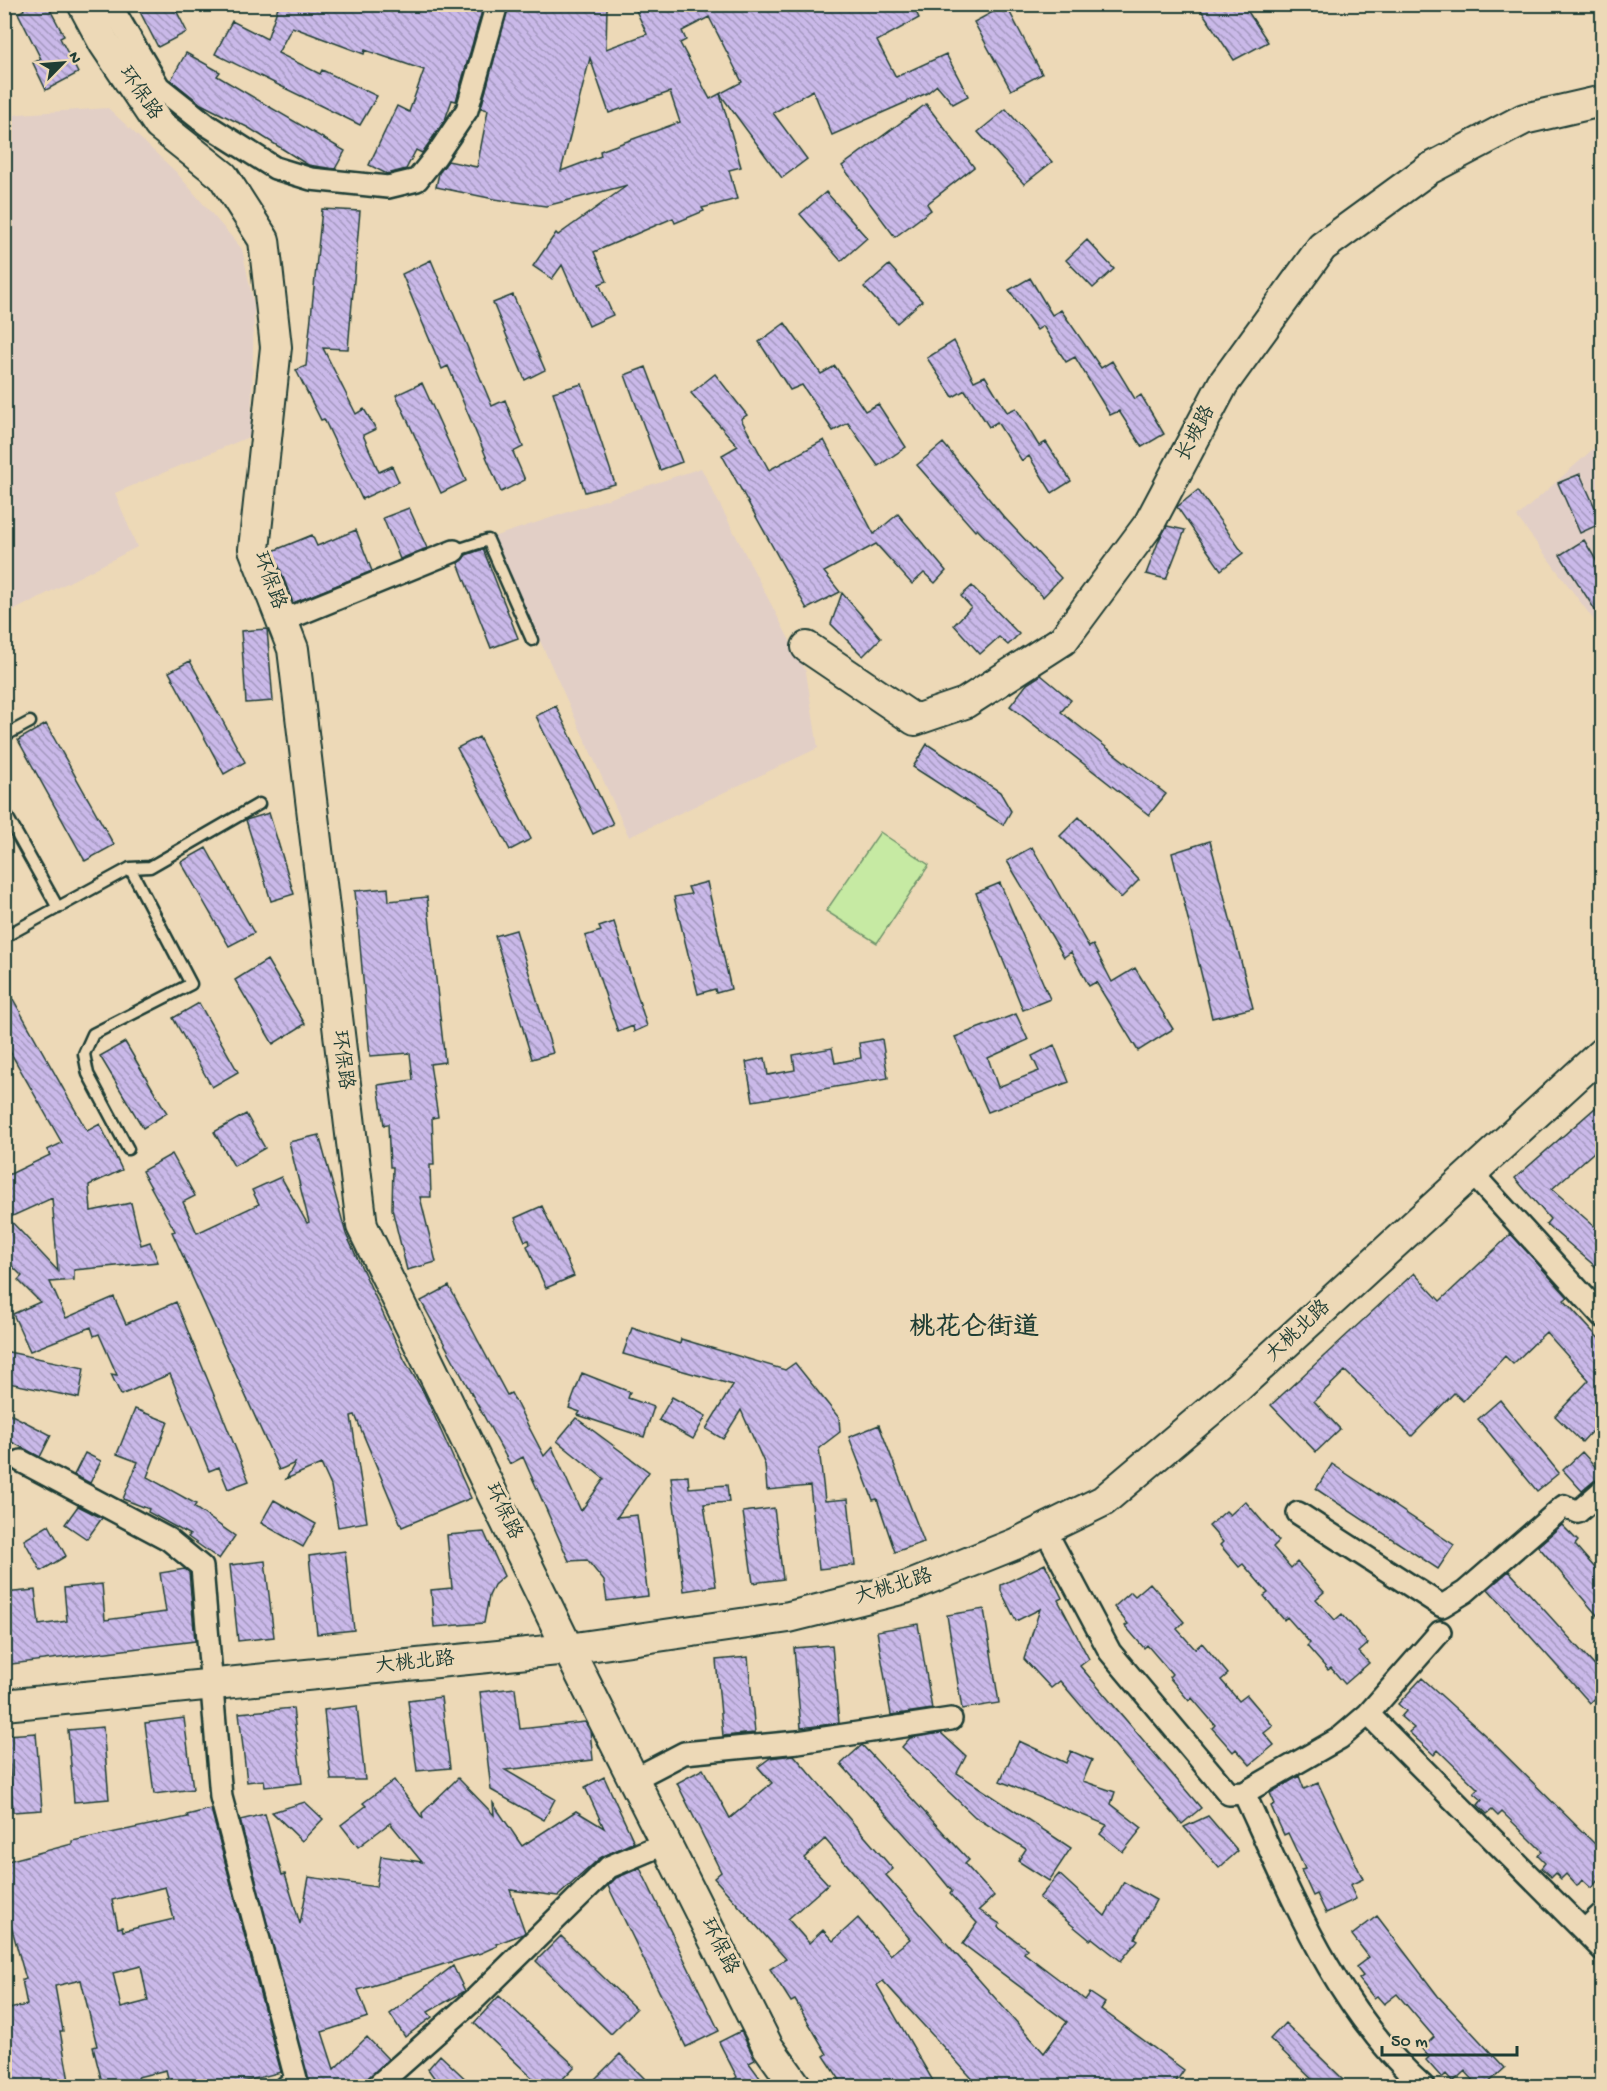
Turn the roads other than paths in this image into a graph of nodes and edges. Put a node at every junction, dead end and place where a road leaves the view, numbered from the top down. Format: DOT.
graph roads {
  1 [pos="83,4"];
  2 [pos="110,4"];
  3 [pos="497,4"];
  4 [pos="1602,101"];
  5 [pos="454,551"];
  6 [pos="282,621"];
  7 [pos="532,640"];
  8 [pos="807,647"];
  9 [pos="30,722"];
  10 [pos="4,736"];
  11 [pos="259,804"];
  12 [pos="4,811"];
  13 [pos="130,868"];
  14 [pos="58,908"];
  15 [pos="4,937"];
  16 [pos="1602,1053"];
  17 [pos="128,1149"];
  18 [pos="1472,1173"];
  19 [pos="1602,1316"];
  20 [pos="21,1461"];
  21 [pos="1602,1491"];
  22 [pos="1298,1513"];
  23 [pos="1045,1530"];
  24 [pos="1440,1632"];
  25 [pos="568,1649"];
  26 [pos="211,1684"];
  27 [pos="4,1705"];
  28 [pos="1368,1714"];
  29 [pos="951,1719"];
  30 [pos="634,1779"];
  31 [pos="1244,1793"];
  32 [pos="666,1843"];
  33 [pos="1602,1914"];
  34 [pos="1584,1931"];
  35 [pos="1602,1949"];
  36 [pos="287,2086"];
  37 [pos="377,2086"];
  38 [pos="796,2086"];
  39 [pos="1424,2086"];
  1 -- 6 [label="street, 环保路"];
  2 -- 3 [label="street"];
  4 -- 8 [label="street, 长坡路"];
  5 -- 6 [label="street"];
  5 -- 7 [label="lane"];
  6 -- 25 [label="street, 环保路"];
  9 -- 10 [label="lane"];
  11 -- 13 [label="lane"];
  12 -- 14 [label="lane"];
  13 -- 14 [label="lane"];
  13 -- 17 [label="lane"];
  14 -- 15 [label="lane"];
  16 -- 18 [label="street, 大桃北路"];
  18 -- 19 [label="street"];
  18 -- 23 [label="street, 大桃北路"];
  20 -- 26 [label="street"];
  21 -- 22 [label="street"];
  23 -- 25 [label="street, 大桃北路"];
  23 -- 31 [label="street"];
  24 -- 28 [label="street"];
  25 -- 26 [label="street, 大桃北路"];
  25 -- 30 [label="street, 环保路"];
  26 -- 27 [label="street, 大桃北路"];
  26 -- 36 [label="street"];
  28 -- 31 [label="street"];
  28 -- 34 [label="street"];
  29 -- 30 [label="street"];
  30 -- 32 [label="street, 环保路"];
  31 -- 39 [label="street"];
  32 -- 37 [label="street"];
  32 -- 38 [label="street, 环保路"];
  33 -- 34 [label="street"];
  34 -- 35 [label="street"];
}
